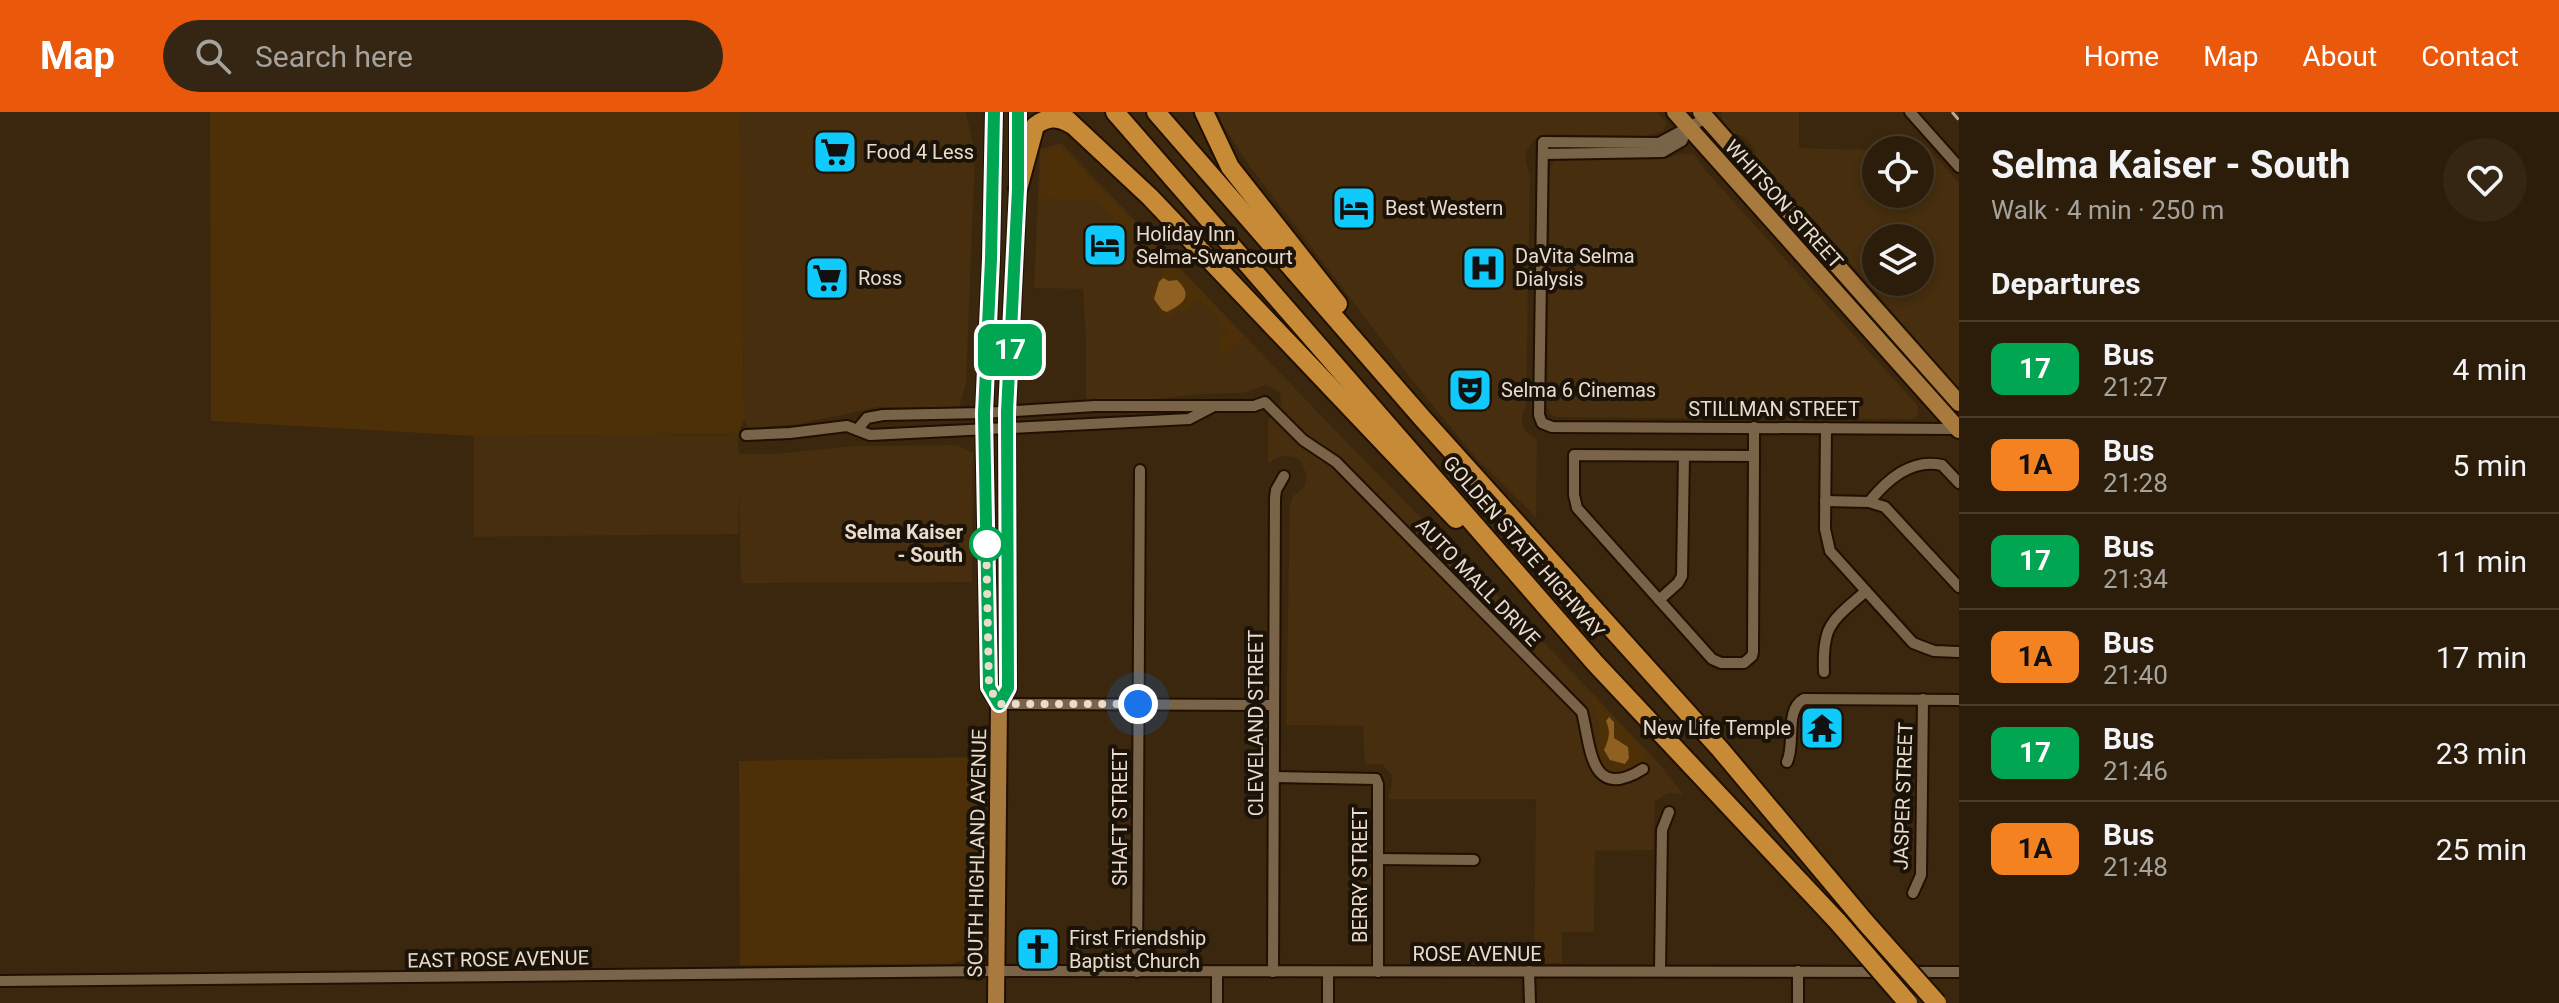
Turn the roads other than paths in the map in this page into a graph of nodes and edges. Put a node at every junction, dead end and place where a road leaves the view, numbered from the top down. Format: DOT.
graph roads {
  1 [pos="994,112"];
  2 [pos="1018,112"];
  3 [pos="1059,112"];
  4 [pos="1115,112"];
  5 [pos="1156,112"];
  6 [pos="1204,112"];
  7 [pos="1675,112"];
  8 [pos="1910,112"];
  9 [pos="1703,115"];
  10 [pos="1075,127"];
  11 [pos="1688,127"];
  12 [pos="1959,167"];
  13 [pos="1018,189"];
  14 [pos="1757,204"];
  15 [pos="1824,250"];
  16 [pos="1837,293"];
  17 [pos="1897,334"];
  18 [pos="1959,403"];
  19 [pos="1214,406"];
  20 [pos="984,413"];
  21 [pos="1423,419"];
  22 [pos="1007,420"];
  23 [pos="1754,427"];
  24 [pos="1826,428"];
  25 [pos="858,429"];
  26 [pos="1959,429"];
  27 [pos="985,431"];
  28 [pos="746,435"];
  29 [pos="1684,456"];
  30 [pos="1754,456"];
  31 [pos="1140,470"];
  32 [pos="1284,476"];
  33 [pos="1959,483"];
  34 [pos="1825,501"];
  35 [pos="1869,502"];
  36 [pos="1959,587"];
  37 [pos="1866,591"];
  38 [pos="1659,600"];
  39 [pos="1959,652"];
  40 [pos="1595,663"];
  41 [pos="1824,672"];
  42 [pos="1923,699"];
  43 [pos="1959,700"];
  44 [pos="999,704"];
  45 [pos="1138,704"];
  46 [pos="1273,705"];
  47 [pos="1787,762"];
  48 [pos="1643,769"];
  49 [pos="1274,777"];
  50 [pos="1669,812"];
  51 [pos="1378,859"];
  52 [pos="1474,860"];
  53 [pos="1913,893"];
  54 [pos="996,971"];
  55 [pos="1529,971"];
  56 [pos="1660,971"];
  57 [pos="1798,971"];
  58 [pos="1137,972"];
  59 [pos="1217,972"];
  60 [pos="1273,972"];
  61 [pos="1328,972"];
  62 [pos="1378,972"];
  63 [pos="1959,972"];
  64 [pos="0,981"];
  65 [pos="996,1003"];
  66 [pos="1217,1003"];
  67 [pos="1328,1003"];
  68 [pos="1530,1003"];
  69 [pos="1798,1003"];
  70 [pos="1908,1003"];
  71 [pos="1937,1003"];
  1 -- 20 [label="main road, SOUTH HIGHLAND AVENUE"];
  2 -- 13 [label="main road, SOUTH HIGHLAND AVENUE"];
  3 -- 10 [label="highway"];
  4 -- 40 [label="highway, GOLDEN STATE HIGHWAY"];
  5 -- 21 [label="highway, GOLDEN STATE HIGHWAY"];
  6 -- 21 [label="highway"];
  7 -- 11 [label="main road, WHITSON STREET"];
  8 -- 12 [label="street"];
  9 -- 11 [label="street"];
  9 -- 15 [label="main road, WHITSON STREET"];
  10 -- 13 [label="highway"];
  10 -- 40 [label="highway"];
  11 -- 14 [label="main road, WHITSON STREET"];
  11 -- 23 [label="street, STILLMAN STREET"];
  13 -- 22 [label="main road, SOUTH HIGHLAND AVENUE"];
  14 -- 15 [label="main road"];
  14 -- 16 [label="main road, WHITSON STREET"];
  15 -- 17 [label="main road, WHITSON STREET"];
  16 -- 17 [label="main road"];
  16 -- 26 [label="main road, WHITSON STREET"];
  17 -- 18 [label="main road, WHITSON STREET"];
  19 -- 22 [label="street"];
  19 -- 22 [label="street"];
  19 -- 48 [label="street, AUTO MALL DRIVE"];
  20 -- 22 [label="street"];
  20 -- 25 [label="street"];
  20 -- 27 [label="main road, SOUTH HIGHLAND AVENUE"];
  21 -- 71 [label="highway, GOLDEN STATE HIGHWAY, bridge"];
  22 -- 27 [label="street"];
  22 -- 44 [label="main road, SOUTH HIGHLAND AVENUE"];
  23 -- 24 [label="street, STILLMAN STREET"];
  23 -- 30 [label="street"];
  24 -- 26 [label="street, STILLMAN STREET"];
  24 -- 34 [label="street"];
  25 -- 27 [label="street"];
  25 -- 28 [label="street"];
  27 -- 44 [label="main road, SOUTH HIGHLAND AVENUE"];
  29 -- 30 [label="street"];
  29 -- 38 [label="street"];
  29 -- 38 [label="street"];
  30 -- 38 [label="street"];
  31 -- 45 [label="street, SHAFT STREET"];
  32 -- 46 [label="street, CLEVELAND STREET"];
  33 -- 35 [label="street"];
  34 -- 35 [label="street"];
  34 -- 37 [label="street"];
  35 -- 36 [label="street"];
  37 -- 39 [label="street"];
  37 -- 41 [label="street"];
  40 -- 70 [label="highway, GOLDEN STATE HIGHWAY, bridge"];
  42 -- 43 [label="street"];
  42 -- 47 [label="street"];
  42 -- 53 [label="street, JASPER STREET"];
  44 -- 45 [label="street"];
  44 -- 54 [label="main road, SOUTH HIGHLAND AVENUE"];
  45 -- 46 [label="street"];
  45 -- 58 [label="street, SHAFT STREET"];
  46 -- 49 [label="street, CLEVELAND STREET"];
  49 -- 51 [label="street, BERRY STREET"];
  49 -- 60 [label="street, CLEVELAND STREET"];
  50 -- 56 [label="street"];
  51 -- 52 [label="street"];
  51 -- 62 [label="street, BERRY STREET"];
  54 -- 58 [label="street, ROSE AVENUE"];
  54 -- 64 [label="street, EAST ROSE AVENUE"];
  54 -- 65 [label="main road, SOUTH HIGHLAND AVENUE"];
  55 -- 56 [label="street, ROSE AVENUE"];
  55 -- 62 [label="street, ROSE AVENUE"];
  55 -- 68 [label="street"];
  56 -- 57 [label="street, ROSE AVENUE"];
  57 -- 63 [label="street, ROSE AVENUE"];
  57 -- 69 [label="street"];
  58 -- 59 [label="street, ROSE AVENUE"];
  59 -- 60 [label="street, ROSE AVENUE"];
  59 -- 66 [label="street"];
  60 -- 61 [label="street, ROSE AVENUE"];
  61 -- 62 [label="street, ROSE AVENUE"];
  61 -- 67 [label="street"];
}
